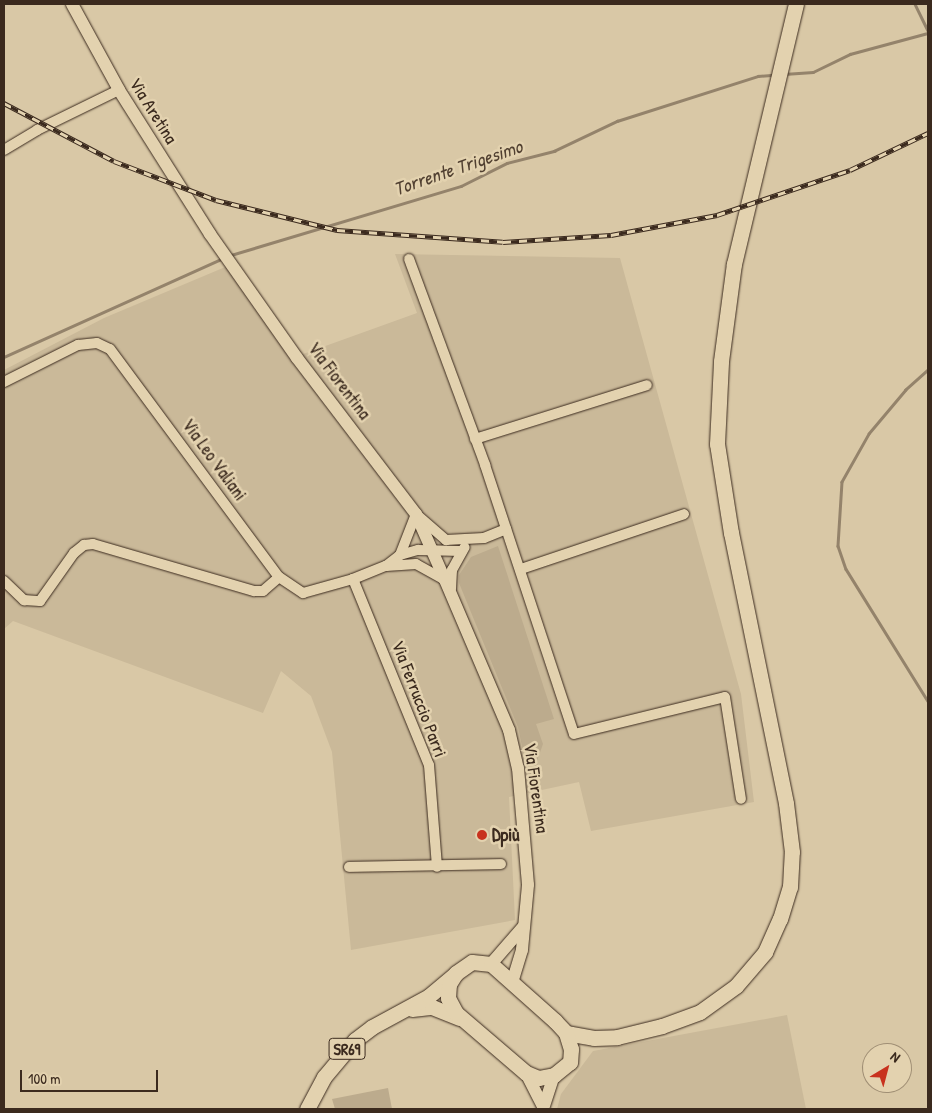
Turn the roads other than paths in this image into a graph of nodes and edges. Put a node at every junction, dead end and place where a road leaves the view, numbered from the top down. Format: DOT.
graph roads {
  1 [pos="72,4"];
  2 [pos="796,4"];
  3 [pos="119,90"];
  4 [pos="4,150"];
  5 [pos="210,234"];
  6 [pos="408,259"];
  7 [pos="4,382"];
  8 [pos="648,385"];
  9 [pos="475,439"];
  10 [pos="416,514"];
  11 [pos="684,514"];
  12 [pos="506,529"];
  13 [pos="446,540"];
  14 [pos="471,540"];
  15 [pos="462,551"];
  16 [pos="433,552"];
  17 [pos="400,555"];
  18 [pos="416,564"];
  19 [pos="386,566"];
  20 [pos="521,568"];
  21 [pos="279,577"];
  22 [pos="353,578"];
  23 [pos="445,580"];
  24 [pos="4,581"];
  25 [pos="451,592"];
  26 [pos="741,800"];
  27 [pos="501,864"];
  28 [pos="437,867"];
  29 [pos="349,868"];
  30 [pos="525,924"];
  31 [pos="491,964"];
  32 [pos="456,973"];
  33 [pos="512,982"];
  34 [pos="408,1009"];
  35 [pos="463,1020"];
  36 [pos="566,1033"];
  37 [pos="594,1038"];
  38 [pos="571,1050"];
  39 [pos="526,1073"];
  40 [pos="554,1075"];
  41 [pos="543,1108"];
  42 [pos="308,1109"];
  1 -- 3 [label="street, Via Aretina"];
  2 -- 37 [label="main road"];
  3 -- 4 [label="street"];
  3 -- 5 [label="street, Via Aretina"];
  5 -- 10 [label="street, Via Fiorentina"];
  6 -- 9 [label="street"];
  7 -- 21 [label="street, Via Leo Valiani"];
  8 -- 9 [label="street"];
  9 -- 12 [label="street"];
  10 -- 13 [label="street"];
  10 -- 16 [label="street, Via Fiorentina"];
  10 -- 17 [label="street"];
  11 -- 20 [label="street"];
  12 -- 14 [label="street"];
  12 -- 20 [label="street"];
  13 -- 14 [label="street"];
  13 -- 16 [label="street"];
  14 -- 15 [label="street"];
  15 -- 16 [label="street, Via Leo Valiani"];
  15 -- 25 [label="street"];
  16 -- 17 [label="street, Via Leo Valiani"];
  16 -- 18 [label="street"];
  16 -- 23 [label="street, Via Fiorentina"];
  17 -- 19 [label="street, Via Leo Valiani"];
  18 -- 19 [label="street"];
  18 -- 23 [label="street"];
  19 -- 22 [label="street, Via Leo Valiani"];
  20 -- 26 [label="street"];
  21 -- 22 [label="street, Via Leo Valiani"];
  21 -- 24 [label="street"];
  22 -- 28 [label="street, Via Ferruccio Parri"];
  23 -- 25 [label="street, Via Fiorentina"];
  25 -- 30 [label="street, Via Fiorentina"];
  27 -- 28 [label="street"];
  28 -- 29 [label="street"];
  30 -- 31 [label="street"];
  30 -- 33 [label="street, Via Fiorentina"];
  31 -- 32 [label="main road"];
  31 -- 33 [label="main road"];
  32 -- 34 [label="main road, SR69"];
  32 -- 35 [label="main road"];
  33 -- 36 [label="main road"];
  34 -- 35 [label="main road, SR69"];
  34 -- 42 [label="main road, SR69"];
  35 -- 39 [label="main road"];
  36 -- 37 [label="main road"];
  36 -- 38 [label="main road"];
  37 -- 38 [label="main road"];
  38 -- 40 [label="main road"];
  39 -- 40 [label="main road"];
  39 -- 41 [label="street"];
  40 -- 41 [label="street"];
}
